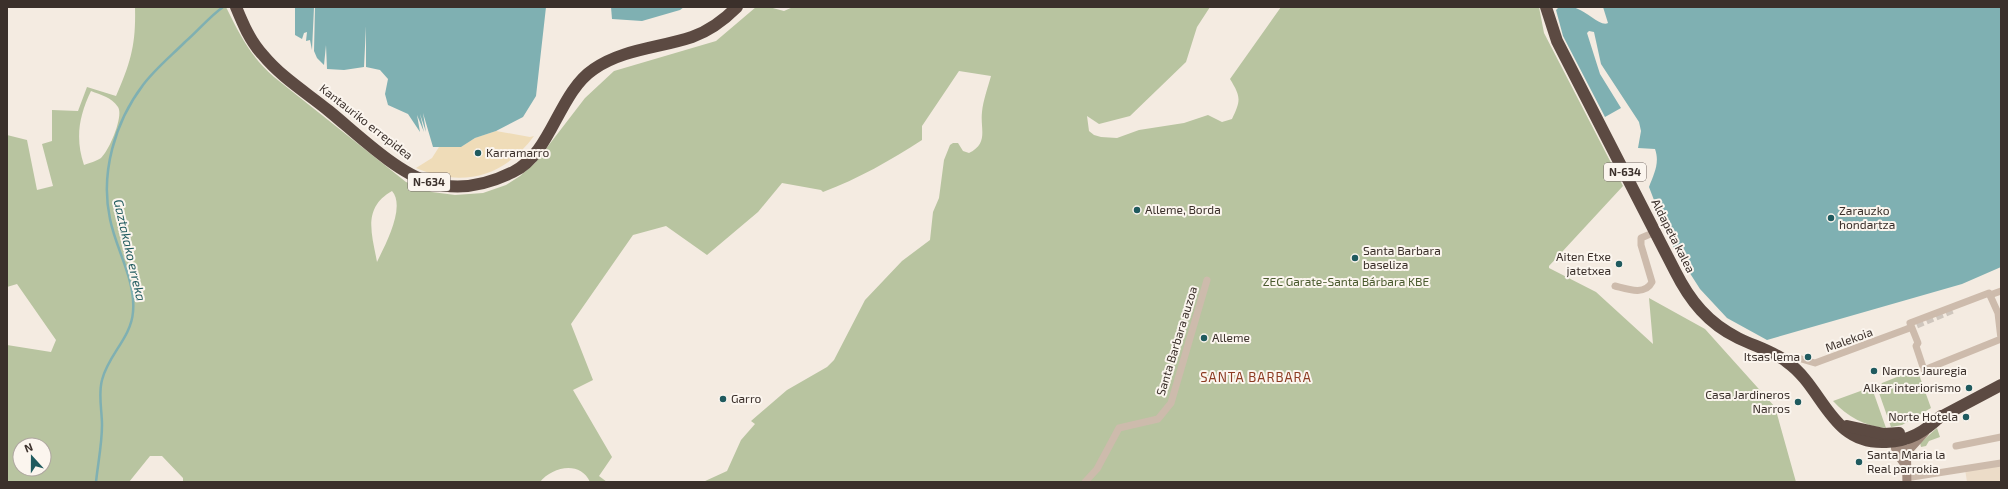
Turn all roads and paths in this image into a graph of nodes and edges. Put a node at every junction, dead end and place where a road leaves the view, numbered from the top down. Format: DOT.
graph roads {
  1 [pos="236,7"];
  2 [pos="737,7"];
  3 [pos="1546,7"];
  4 [pos="1655,232"];
  5 [pos="1207,280"];
  6 [pos="1615,286"];
  7 [pos="2001,291"];
  8 [pos="1990,295"];
  9 [pos="1907,329"];
  10 [pos="2001,339"];
  11 [pos="1798,358"];
  12 [pos="2001,385"];
  13 [pos="1938,418"];
  14 [pos="1838,423"];
  15 [pos="1925,432"];
  16 [pos="2001,436"];
  17 [pos="1896,441"];
  18 [pos="1956,446"];
  19 [pos="1906,453"];
  20 [pos="2001,463"];
  21 [pos="1906,466"];
  22 [pos="1910,480"];
  23 [pos="1085,482"];
  1 -- 2 [label="highway, Kantauriko errepidea / N-634"];
  3 -- 4 [label="highway, Aldapeta kalea / N-634"];
  4 -- 6 [label="street"];
  4 -- 14 [label="highway, Aldapeta kalea / N-634"];
  5 -- 23 [label="street, Santa Barbara auzoa"];
  7 -- 8 [label="street"];
  8 -- 10 [label="street"];
  8 -- 10 [label="street"];
  9 -- 11 [label="street, Malekoia"];
  12 -- 13 [label="highway, N-634"];
  13 -- 15 [label="highway, N-634"];
  13 -- 17 [label="highway, N-634"];
  14 -- 17 [label="highway, N-634"];
  14 -- 17 [label="highway, N-634"];
  15 -- 17 [label="highway, N-634"];
  15 -- 19 [label="main road"];
  16 -- 18 [label="street"];
  17 -- 19 [label="main road"];
  17 -- 21 [label="main road"];
  19 -- 21 [label="main road"];
  20 -- 22 [label="street"];
  21 -- 22 [label="main road"];
}
